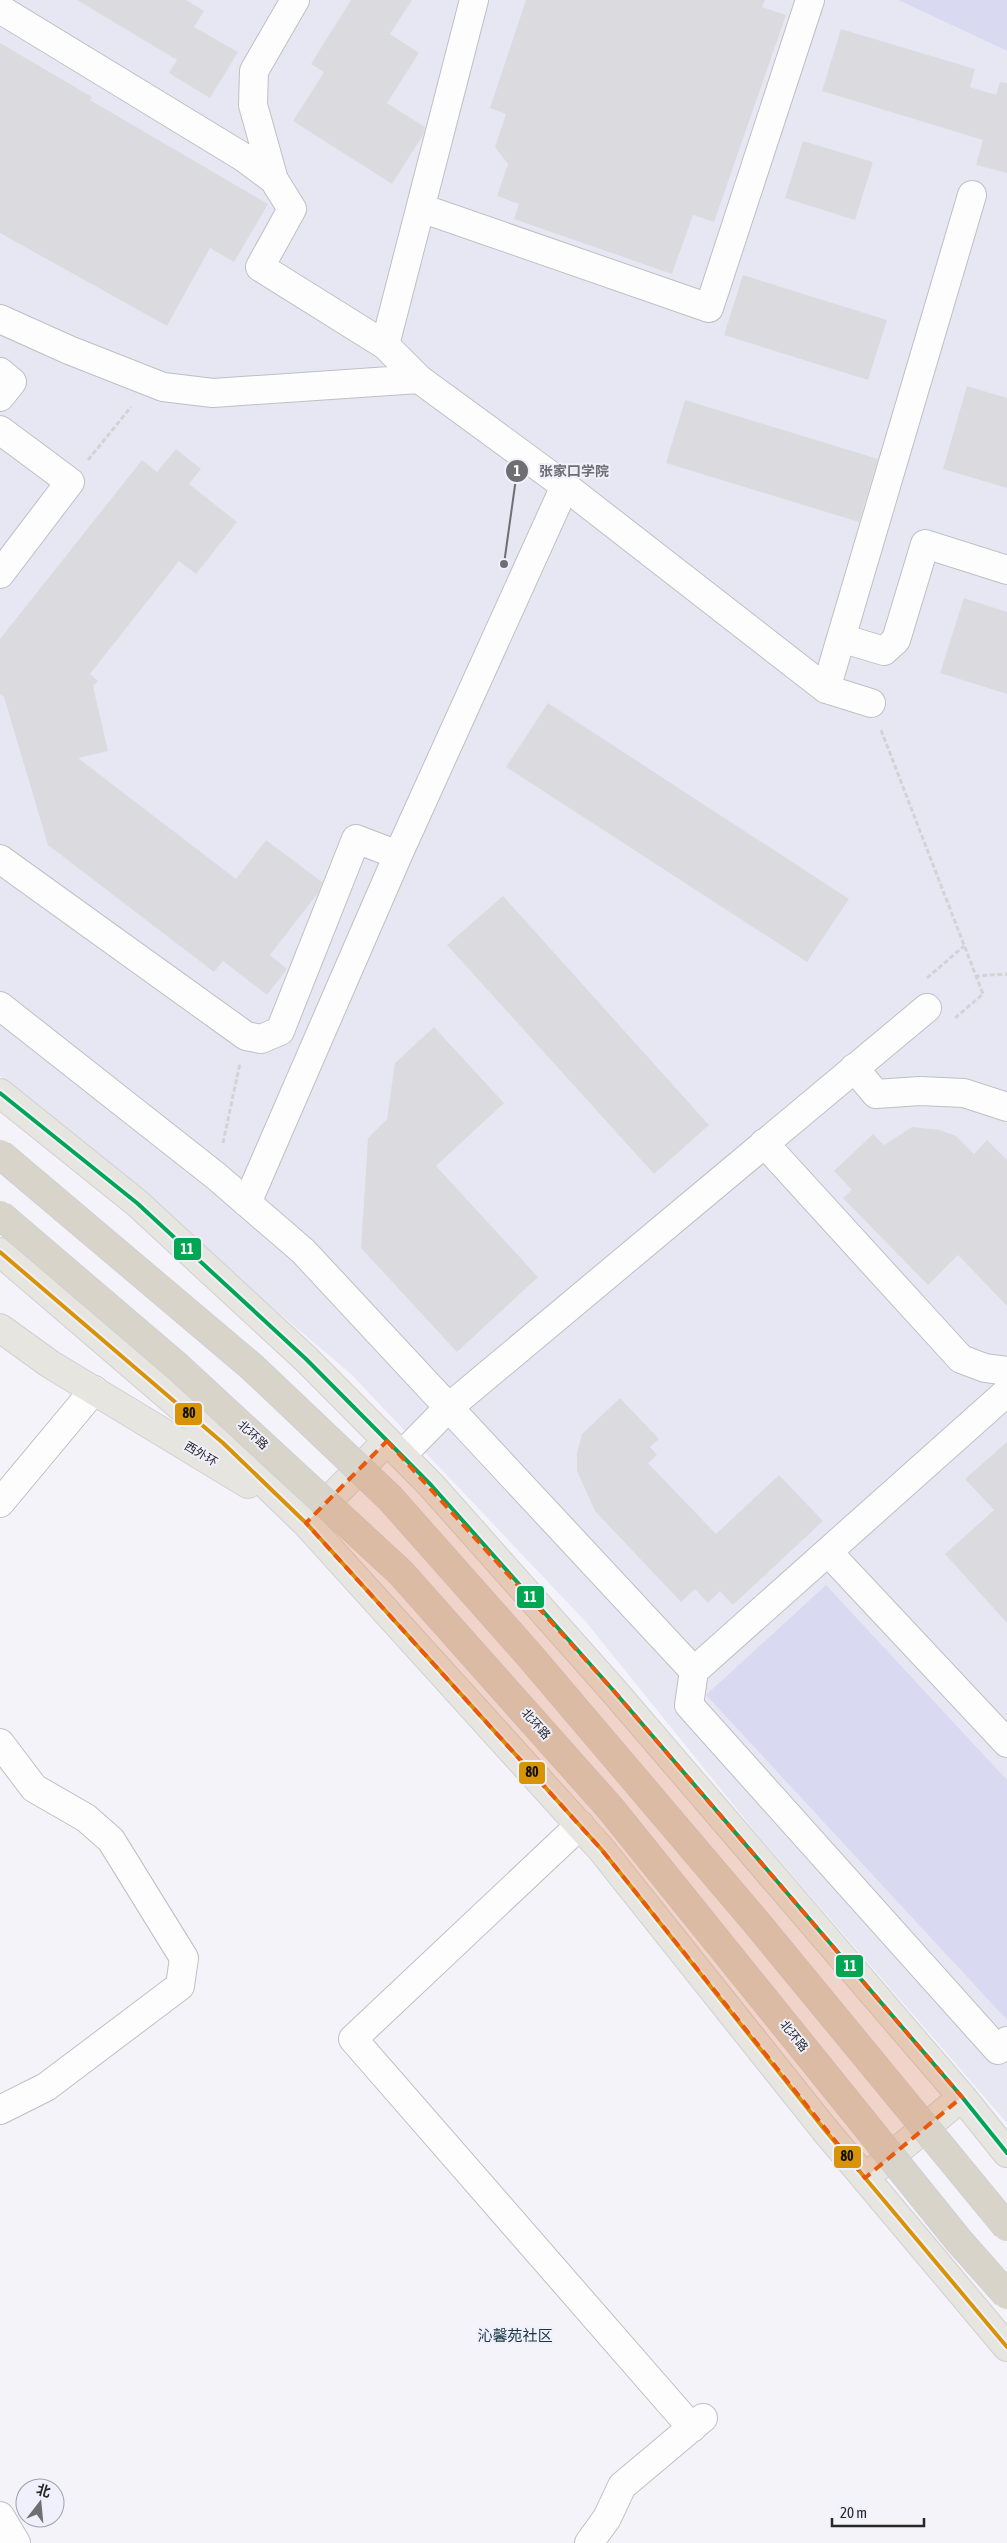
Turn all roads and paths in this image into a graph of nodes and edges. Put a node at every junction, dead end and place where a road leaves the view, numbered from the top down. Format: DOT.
graph roads {
  1 [pos="295,0"];
  2 [pos="474,0"];
  3 [pos="810,0"];
  4 [pos="0,9"];
  5 [pos="274,180"];
  6 [pos="972,195"];
  7 [pos="420,208"];
  8 [pos="0,320"];
  9 [pos="385,346"];
  10 [pos="0,372"];
  11 [pos="418,379"];
  12 [pos="151,383"];
  13 [pos="0,398"];
  14 [pos="0,430"];
  15 [pos="70,482"];
  16 [pos="565,486"];
  17 [pos="1007,570"];
  18 [pos="0,574"];
  19 [pos="841,638"];
  20 [pos="826,689"];
  21 [pos="871,703"];
  22 [pos="398,855"];
  23 [pos="0,859"];
  24 [pos="1007,974"];
  25 [pos="0,1006"];
  26 [pos="927,1008"];
  27 [pos="246,1036"];
  28 [pos="854,1068"];
  29 [pos="0,1093"];
  30 [pos="1007,1107"];
  31 [pos="764,1143"];
  32 [pos="0,1154"];
  33 [pos="216,1176"];
  34 [pos="247,1203"];
  35 [pos="0,1215"];
  36 [pos="0,1252"];
  37 [pos="0,1328"];
  38 [pos="12,1345"];
  39 [pos="1007,1371"];
  40 [pos="94,1390"];
  41 [pos="1007,1392"];
  42 [pos="448,1408"];
  43 [pos="394,1448"];
  44 [pos="0,1504"];
  45 [pos="306,1523"];
  46 [pos="828,1552"];
  47 [pos="694,1671"];
  48 [pos="0,1743"];
  49 [pos="1007,1743"];
  50 [pos="580,1826"];
  51 [pos="1007,2041"];
  52 [pos="962,2097"];
  53 [pos="0,2110"];
  54 [pos="1007,2153"];
  55 [pos="864,2178"];
  56 [pos="1007,2227"];
  57 [pos="1007,2295"];
  58 [pos="1007,2347"];
  59 [pos="0,2516"];
  60 [pos="16,2543"];
  61 [pos="589,2543"];
  1 -- 5 [label="street"];
  2 -- 7 [label="street"];
  3 -- 7 [label="street"];
  4 -- 5 [label="street"];
  5 -- 9 [label="street"];
  6 -- 19 [label="street"];
  7 -- 9 [label="street"];
  8 -- 12 [label="street"];
  9 -- 11 [label="street"];
  10 -- 13 [label="street"];
  11 -- 12 [label="street"];
  11 -- 16 [label="street"];
  12 -- 15 [label="path"];
  14 -- 15 [label="street"];
  15 -- 18 [label="street"];
  16 -- 20 [label="street"];
  16 -- 22 [label="street"];
  17 -- 19 [label="street"];
  19 -- 20 [label="street"];
  20 -- 21 [label="street"];
  21 -- 24 [label="path"];
  22 -- 27 [label="street"];
  22 -- 34 [label="street"];
  23 -- 27 [label="street"];
  25 -- 33 [label="street"];
  26 -- 28 [label="street"];
  27 -- 33 [label="path"];
  28 -- 30 [label="street"];
  28 -- 31 [label="street"];
  29 -- 43 [label="main road"];
  31 -- 39 [label="street"];
  31 -- 42 [label="street"];
  32 -- 56 [label="highway, bridge"];
  33 -- 34 [label="street"];
  34 -- 42 [label="street"];
  35 -- 57 [label="highway, 北环路, bridge"];
  36 -- 45 [label="main road"];
  37 -- 38 [label="main road, 西外环"];
  38 -- 40 [label="main road, 西外环"];
  40 -- 44 [label="street"];
  40 -- 45 [label="main road, 西外环"];
  41 -- 46 [label="street"];
  42 -- 43 [label="street"];
  42 -- 47 [label="street"];
  43 -- 45 [label="main road"];
  43 -- 52 [label="main road"];
  45 -- 50 [label="main road"];
  46 -- 47 [label="street"];
  46 -- 49 [label="street"];
  47 -- 51 [label="street"];
  48 -- 53 [label="street"];
  50 -- 55 [label="main road"];
  50 -- 61 [label="street"];
  52 -- 54 [label="main road"];
  52 -- 55 [label="main road"];
  55 -- 58 [label="main road"];
  59 -- 60 [label="street"];
}
